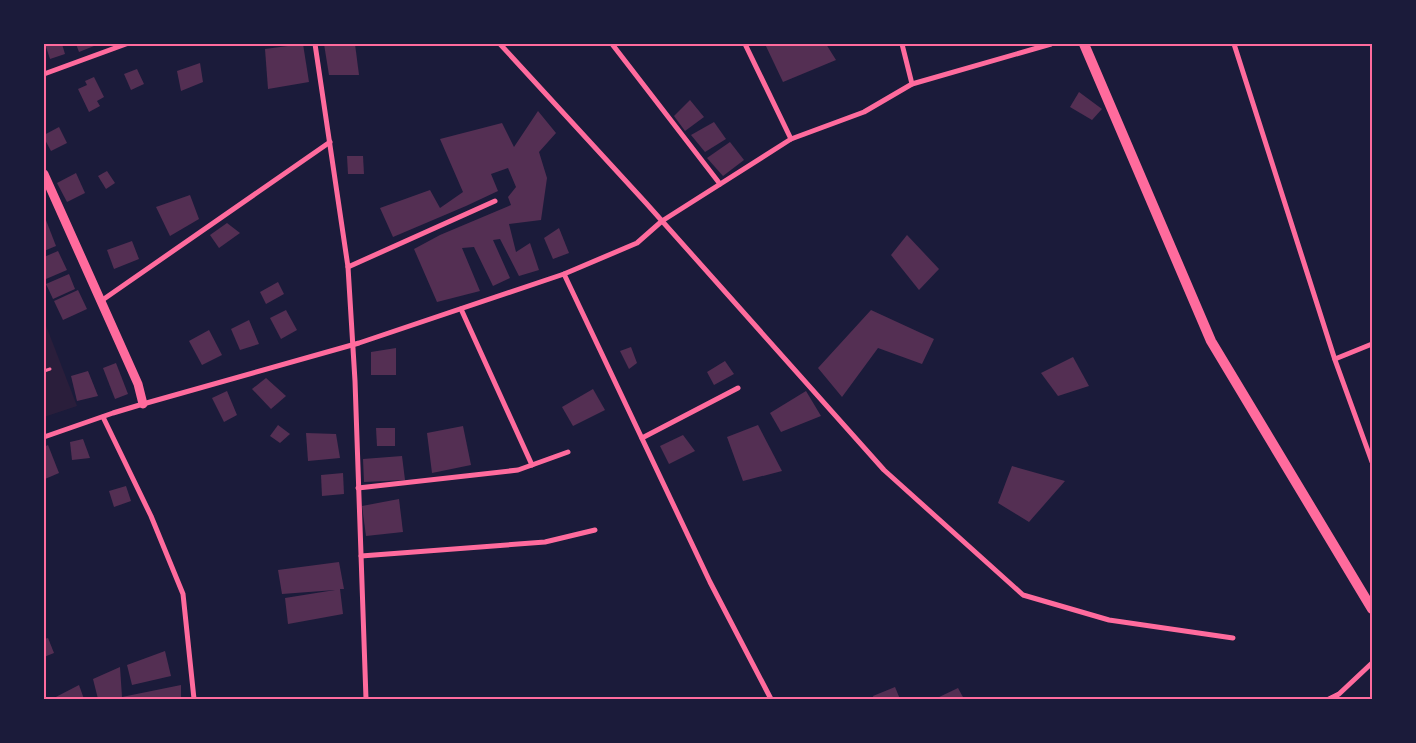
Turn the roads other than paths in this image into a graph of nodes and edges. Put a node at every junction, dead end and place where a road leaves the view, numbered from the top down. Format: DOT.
graph roads {
  1 [pos="126,44"];
  2 [pos="315,44"];
  3 [pos="500,44"];
  4 [pos="612,44"];
  5 [pos="745,44"];
  6 [pos="902,44"];
  7 [pos="1051,44"];
  8 [pos="1084,44"];
  9 [pos="1234,44"];
  10 [pos="44,74"];
  11 [pos="912,84"];
  12 [pos="791,139"];
  13 [pos="330,142"];
  14 [pos="44,174"];
  15 [pos="720,184"];
  16 [pos="495,201"];
  17 [pos="662,221"];
  18 [pos="348,266"];
  19 [pos="564,274"];
  20 [pos="100,301"];
  21 [pos="461,309"];
  22 [pos="1372,344"];
  23 [pos="1335,359"];
  24 [pos="738,388"];
  25 [pos="143,404"];
  26 [pos="103,417"];
  27 [pos="44,437"];
  28 [pos="642,438"];
  29 [pos="568,452"];
  30 [pos="1371,454"];
  31 [pos="1372,462"];
  32 [pos="532,465"];
  33 [pos="358,488"];
  34 [pos="595,530"];
  35 [pos="361,556"];
  36 [pos="1372,609"];
  37 [pos="1233,638"];
  38 [pos="1372,663"];
  39 [pos="194,699"];
  40 [pos="366,699"];
  41 [pos="771,699"];
  42 [pos="1329,699"];
  1 -- 10 [label="street"];
  2 -- 13 [label="street"];
  3 -- 17 [label="street"];
  4 -- 15 [label="street"];
  5 -- 12 [label="street"];
  6 -- 11 [label="street"];
  7 -- 11 [label="street"];
  8 -- 36 [label="main road"];
  9 -- 23 [label="street"];
  11 -- 12 [label="street"];
  12 -- 15 [label="street"];
  13 -- 18 [label="street"];
  13 -- 20 [label="street"];
  14 -- 20 [label="street"];
  15 -- 17 [label="street"];
  16 -- 18 [label="street"];
  17 -- 19 [label="street"];
  17 -- 37 [label="street"];
  18 -- 33 [label="street"];
  19 -- 21 [label="street"];
  19 -- 28 [label="street"];
  20 -- 25 [label="street"];
  21 -- 25 [label="street"];
  21 -- 32 [label="street"];
  22 -- 23 [label="street"];
  23 -- 30 [label="street"];
  24 -- 28 [label="street"];
  25 -- 26 [label="street"];
  26 -- 27 [label="street"];
  26 -- 39 [label="street"];
  28 -- 41 [label="street"];
  29 -- 32 [label="street"];
  30 -- 31 [label="street"];
  32 -- 33 [label="street"];
  33 -- 35 [label="street"];
  34 -- 35 [label="street"];
  35 -- 40 [label="street"];
  38 -- 42 [label="street"];
}
